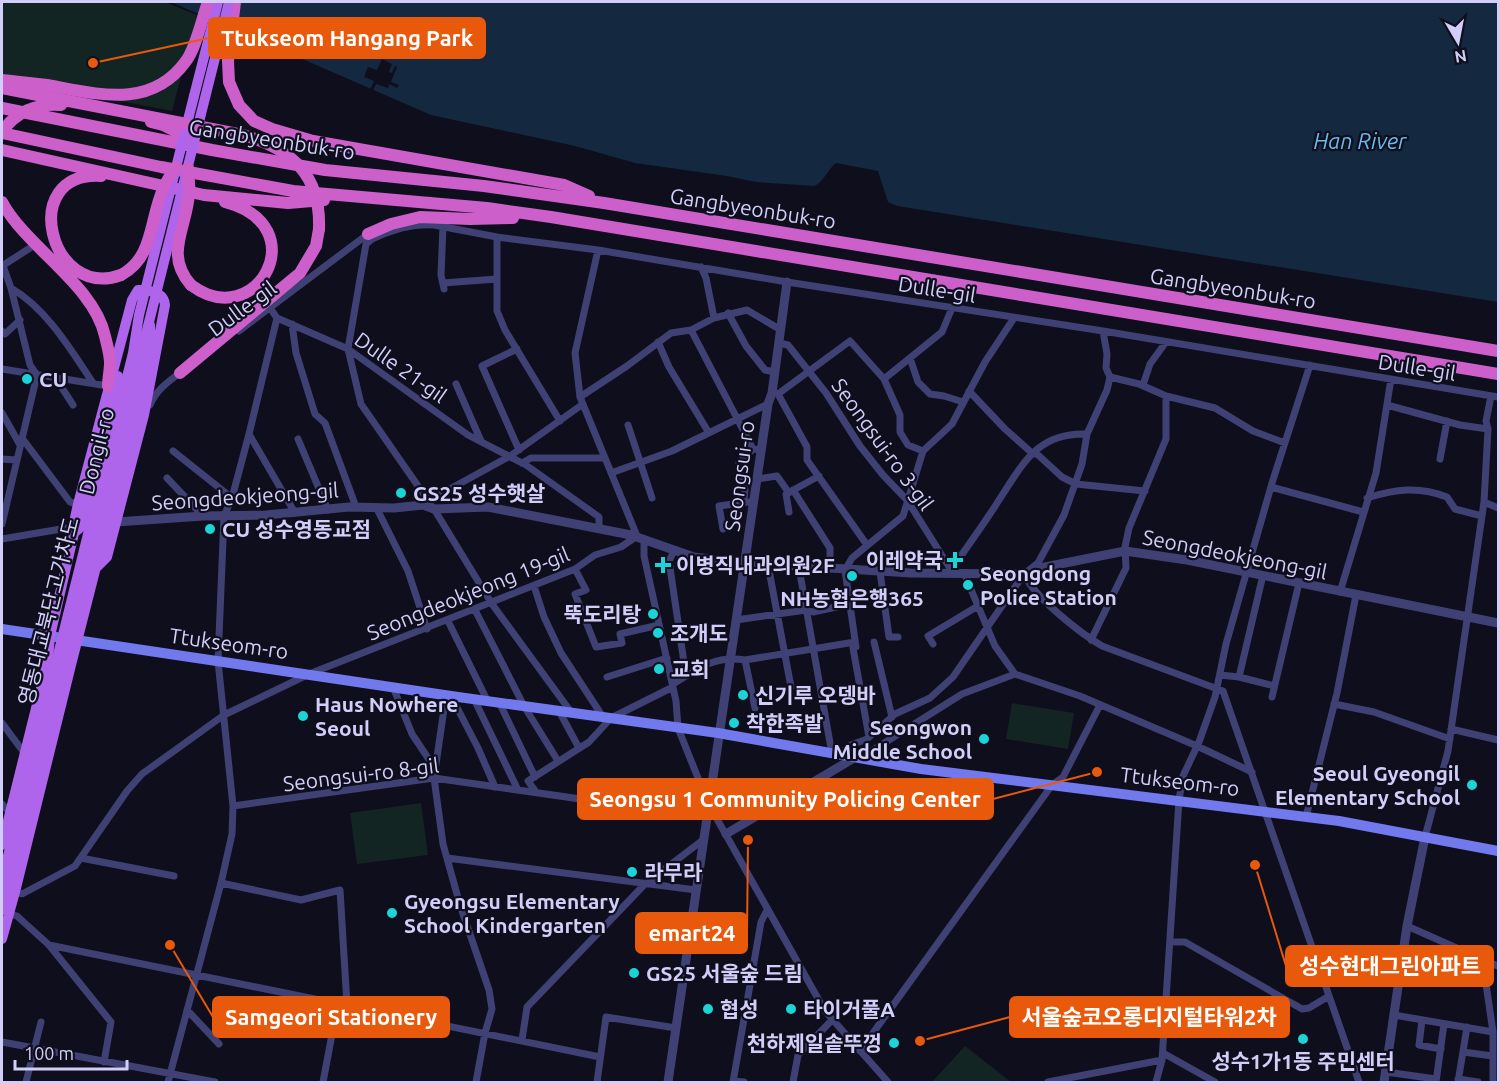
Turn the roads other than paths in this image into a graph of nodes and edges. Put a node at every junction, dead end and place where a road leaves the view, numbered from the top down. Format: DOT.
graph roads {
  1 [pos="208,2"];
  2 [pos="218,2"];
  3 [pos="229,2"];
  4 [pos="235,2"];
  5 [pos="2,80"];
  6 [pos="2,88"];
  7 [pos="4,109"];
  8 [pos="2,133"];
  9 [pos="2,150"];
  10 [pos="212,150"];
  11 [pos="182,168"];
  12 [pos="126,178"];
  13 [pos="204,195"];
  14 [pos="361,198"];
  15 [pos="2,202"];
  16 [pos="604,203"];
  17 [pos="550,217"];
  18 [pos="2,221"];
  19 [pos="443,226"];
  20 [pos="370,237"];
  21 [pos="497,237"];
  22 [pos="30,249"];
  23 [pos="598,250"];
  24 [pos="2,266"];
  25 [pos="701,267"];
  26 [pos="497,279"];
  27 [pos="787,282"];
  28 [pos="11,288"];
  29 [pos="270,308"];
  30 [pos="952,308"];
  31 [pos="728,313"];
  32 [pos="145,317"];
  33 [pos="277,318"];
  34 [pos="714,318"];
  35 [pos="1014,318"];
  36 [pos="20,320"];
  37 [pos="292,324"];
  38 [pos="691,330"];
  39 [pos="781,330"];
  40 [pos="2,331"];
  41 [pos="1103,331"];
  42 [pos="106,342"];
  43 [pos="658,342"];
  44 [pos="1166,342"];
  45 [pos="779,344"];
  46 [pos="348,348"];
  47 [pos="517,349"];
  48 [pos="1498,351"];
  49 [pos="910,358"];
  50 [pos="1310,366"];
  51 [pos="2,369"];
  52 [pos="809,371"];
  53 [pos="775,372"];
  54 [pos="180,373"];
  55 [pos="1498,374"];
  56 [pos="37,375"];
  57 [pos="55,377"];
  58 [pos="1110,377"];
  59 [pos="885,379"];
  60 [pos="1391,379"];
  61 [pos="93,383"];
  62 [pos="456,384"];
  63 [pos="1143,385"];
  64 [pos="108,386"];
  65 [pos="969,392"];
  66 [pos="775,393"];
  67 [pos="1166,396"];
  68 [pos="1495,396"];
  69 [pos="581,401"];
  70 [pos="963,402"];
  71 [pos="768,404"];
  72 [pos="73,405"];
  73 [pos="1387,405"];
  74 [pos="2,413"];
  75 [pos="144,414"];
  76 [pos="737,419"];
  77 [pos="560,421"];
  78 [pos="1447,421"];
  79 [pos="628,425"];
  80 [pos="1488,429"];
  81 [pos="709,433"];
  82 [pos="249,434"];
  83 [pos="1087,434"];
  84 [pos="298,439"];
  85 [pos="481,441"];
  86 [pos="21,442"];
  87 [pos="1285,443"];
  88 [pos="519,450"];
  89 [pos="757,450"];
  90 [pos="173,451"];
  91 [pos="923,451"];
  92 [pos="1032,453"];
  93 [pos="510,456"];
  94 [pos="605,458"];
  95 [pos="2,459"];
  96 [pos="1440,459"];
  97 [pos="16,460"];
  98 [pos="522,462"];
  99 [pos="640,463"];
  100 [pos="611,473"];
  101 [pos="819,476"];
  102 [pos="167,478"];
  103 [pos="757,479"];
  104 [pos="1076,484"];
  105 [pos="1271,488"];
  106 [pos="1145,491"];
  107 [pos="791,492"];
  108 [pos="232,498"];
  109 [pos="652,498"];
  110 [pos="1368,498"];
  111 [pos="907,500"];
  112 [pos="749,502"];
  113 [pos="1484,502"];
  114 [pos="82,505"];
  115 [pos="431,505"];
  116 [pos="356,507"];
  117 [pos="376,507"];
  118 [pos="1498,508"];
  119 [pos="328,510"];
  120 [pos="789,512"];
  121 [pos="1363,512"];
  122 [pos="295,513"];
  123 [pos="203,516"];
  124 [pos="224,516"];
  125 [pos="1482,516"];
  126 [pos="116,522"];
  127 [pos="2,524"];
  128 [pos="599,528"];
  129 [pos="723,529"];
  130 [pos="73,530"];
  131 [pos="641,538"];
  132 [pos="2,539"];
  133 [pos="867,545"];
  134 [pos="674,551"];
  135 [pos="1125,551"];
  136 [pos="745,563"];
  137 [pos="768,565"];
  138 [pos="97,567"];
  139 [pos="798,568"];
  140 [pos="830,569"];
  141 [pos="575,570"];
  142 [pos="845,570"];
  143 [pos="952,571"];
  144 [pos="880,572"];
  145 [pos="1248,572"];
  146 [pos="964,573"];
  147 [pos="1024,574"];
  148 [pos="1263,575"];
  149 [pos="1299,583"];
  150 [pos="534,586"];
  151 [pos="1340,592"];
  152 [pos="1356,595"];
  153 [pos="492,604"];
  154 [pos="850,604"];
  155 [pos="978,606"];
  156 [pos="475,610"];
  157 [pos="806,610"];
  158 [pos="777,614"];
  159 [pos="1468,618"];
  160 [pos="736,620"];
  161 [pos="447,621"];
  162 [pos="1498,623"];
  163 [pos="659,625"];
  164 [pos="987,628"];
  165 [pos="2,629"];
  166 [pos="427,629"];
  167 [pos="51,636"];
  168 [pos="898,637"];
  169 [pos="78,640"];
  170 [pos="1091,640"];
  171 [pos="855,642"];
  172 [pos="874,642"];
  173 [pos="933,644"];
  174 [pos="813,649"];
  175 [pos="784,653"];
  176 [pos="667,658"];
  177 [pos="730,658"];
  178 [pos="745,660"];
  179 [pos="218,661"];
  180 [pos="309,674"];
  181 [pos="1015,674"];
  182 [pos="1220,675"];
  183 [pos="686,676"];
  184 [pos="607,677"];
  185 [pos="1239,677"];
  186 [pos="673,686"];
  187 [pos="1274,686"];
  188 [pos="393,687"];
  189 [pos="791,687"];
  190 [pos="1217,690"];
  191 [pos="449,695"];
  192 [pos="1272,698"];
  193 [pos="474,699"];
  194 [pos="487,700"];
  195 [pos="499,702"];
  196 [pos="1334,704"];
  197 [pos="1100,705"];
  198 [pos="524,706"];
  199 [pos="755,708"];
  200 [pos="558,711"];
  201 [pos="571,712"];
  202 [pos="224,715"];
  203 [pos="607,717"];
  204 [pos="892,717"];
  205 [pos="2,723"];
  206 [pos="678,728"];
  207 [pos="1451,729"];
  208 [pos="718,733"];
  209 [pos="869,737"];
  210 [pos="1450,739"];
  211 [pos="1498,740"];
  212 [pos="1197,746"];
  213 [pos="579,748"];
  214 [pos="25,754"];
  215 [pos="835,755"];
  216 [pos="854,758"];
  217 [pos="558,761"];
  218 [pos="1252,772"];
  219 [pos="435,774"];
  220 [pos="535,777"];
  221 [pos="1052,785"];
  222 [pos="495,787"];
  223 [pos="518,790"];
  224 [pos="536,792"];
  225 [pos="1179,800"];
  226 [pos="2,804"];
  227 [pos="708,804"];
  228 [pos="233,806"];
  229 [pos="1266,812"];
  230 [pos="10,813"];
  231 [pos="706,817"];
  232 [pos="1306,817"];
  233 [pos="726,834"];
  234 [pos="1425,837"];
  235 [pos="703,840"];
  236 [pos="2,845"];
  237 [pos="1498,851"];
  238 [pos="81,858"];
  239 [pos="447,858"];
  240 [pos="174,876"];
  241 [pos="221,883"];
  242 [pos="645,884"];
  243 [pos="8,887"];
  244 [pos="696,890"];
  245 [pos="767,910"];
  246 [pos="6,912"];
  247 [pos="1407,926"];
  248 [pos="2,939"];
  249 [pos="1175,942"];
  250 [pos="49,945"];
  251 [pos="1486,961"];
  252 [pos="1498,966"];
  253 [pos="195,976"];
  254 [pos="1329,996"];
  255 [pos="338,1003"];
  256 [pos="347,1005"];
  257 [pos="187,1010"];
  258 [pos="1394,1015"];
  259 [pos="832,1020"];
  260 [pos="1422,1020"];
  261 [pos="1495,1021"];
  262 [pos="41,1022"];
  263 [pos="1444,1024"];
  264 [pos="1467,1027"];
  265 [pos="676,1028"];
  266 [pos="1493,1032"];
  267 [pos="485,1033"];
  268 [pos="522,1040"];
  269 [pos="2,1042"];
  270 [pos="219,1044"];
  271 [pos="34,1048"];
  272 [pos="1441,1049"];
  273 [pos="860,1051"];
  274 [pos="1463,1052"];
  275 [pos="1163,1056"];
  276 [pos="1493,1056"];
  277 [pos="600,1057"];
  278 [pos="104,1062"];
  279 [pos="1386,1072"];
  280 [pos="170,1074"];
  281 [pos="1436,1081"];
  282 [pos="1458,1081"];
  283 [pos="733,1082"];
  284 [pos="26,1083"];
  285 [pos="168,1083"];
  286 [pos="215,1083"];
  287 [pos="323,1083"];
  288 [pos="476,1083"];
  289 [pos="597,1083"];
  290 [pos="668,1083"];
  291 [pos="744,1083"];
  292 [pos="793,1083"];
  293 [pos="888,1083"];
  294 [pos="1048,1083"];
  295 [pos="1156,1083"];
  296 [pos="1215,1083"];
  297 [pos="1359,1083"];
  298 [pos="1384,1083"];
  299 [pos="1478,1083"];
  300 [pos="1493,1083"];
  1 -- 5 [label="highway"];
  2 -- 11 [label="main road, Dongil-ro, bridge"];
  3 -- 11 [label="main road, Dongil-ro, bridge"];
  4 -- 16 [label="highway"];
  6 -- 54 [label="highway, bridge"];
  7 -- 10 [label="highway, Gangbyeonbuk-ro"];
  8 -- 10 [label="highway, bridge"];
  8 -- 14 [label="highway, Gangbyeonbuk-ro"];
  9 -- 12 [label="highway"];
  10 -- 16 [label="highway, Gangbyeonbuk-ro"];
  11 -- 12 [label="highway, bridge"];
  11 -- 13 [label="highway, bridge"];
  11 -- 32 [label="main road, Dongil-ro, bridge"];
  12 -- 13 [label="highway"];
  13 -- 14 [label="highway"];
  14 -- 17 [label="highway, Gangbyeonbuk-ro"];
  15 -- 42 [label="highway"];
  16 -- 48 [label="highway, Gangbyeonbuk-ro"];
  17 -- 20 [label="highway"];
  17 -- 55 [label="highway, Gangbyeonbuk-ro"];
  18 -- 22 [label="highway"];
  19 -- 20 [label="street, Dulle-gil"];
  19 -- 21 [label="street, Dulle-gil"];
  19 -- 26 [label="street"];
  20 -- 29 [label="street, Dulle-gil"];
  20 -- 46 [label="street"];
  21 -- 23 [label="street, Dulle-gil"];
  21 -- 26 [label="street"];
  22 -- 24 [label="street"];
  22 -- 42 [label="highway"];
  23 -- 25 [label="street, Dulle-gil"];
  23 -- 69 [label="street"];
  24 -- 28 [label="street"];
  25 -- 27 [label="street, Dulle-gil"];
  25 -- 34 [label="street"];
  26 -- 47 [label="street"];
  27 -- 30 [label="street, Dulle-gil"];
  27 -- 39 [label="street, Seongsui-ro"];
  28 -- 36 [label="street"];
  28 -- 61 [label="street"];
  29 -- 33 [label="street"];
  29 -- 54 [label="street, Dulle-gil"];
  30 -- 35 [label="street, Dulle-gil"];
  30 -- 49 [label="street"];
  31 -- 34 [label="street"];
  31 -- 39 [label="street"];
  31 -- 53 [label="street"];
  32 -- 114 [label="main road, bridge"];
  32 -- 138 [label="main road, bridge"];
  32 -- 243 [label="main road, Dongil-ro, bridge"];
  33 -- 37 [label="street, Dulle 21-gil"];
  33 -- 82 [label="street"];
  34 -- 38 [label="street"];
  35 -- 41 [label="street, Dulle-gil"];
  35 -- 65 [label="street"];
  36 -- 40 [label="street"];
  36 -- 56 [label="street"];
  37 -- 46 [label="street, Dulle 21-gil"];
  37 -- 116 [label="street"];
  38 -- 43 [label="street"];
  38 -- 76 [label="street"];
  39 -- 45 [label="street, Seongsui-ro"];
  41 -- 44 [label="street, Dulle-gil"];
  41 -- 58 [label="street"];
  42 -- 64 [label="highway"];
  43 -- 69 [label="street"];
  43 -- 81 [label="street"];
  44 -- 50 [label="street, Dulle-gil"];
  44 -- 63 [label="street"];
  45 -- 52 [label="street, Seongsui-ro 3-gil"];
  45 -- 53 [label="street, Seongsui-ro"];
  46 -- 85 [label="street, Dulle 21-gil"];
  46 -- 115 [label="street"];
  47 -- 77 [label="street"];
  47 -- 88 [label="street"];
  49 -- 59 [label="street"];
  49 -- 70 [label="street"];
  50 -- 60 [label="street, Dulle-gil"];
  50 -- 87 [label="street"];
  51 -- 56 [label="street"];
  52 -- 59 [label="street"];
  52 -- 66 [label="street"];
  52 -- 111 [label="street, Seongsui-ro 3-gil"];
  53 -- 66 [label="street, Seongsui-ro"];
  54 -- 75 [label="street, Dulle-gil"];
  56 -- 57 [label="street"];
  56 -- 86 [label="street"];
  57 -- 61 [label="street"];
  57 -- 72 [label="street"];
  58 -- 63 [label="street"];
  58 -- 83 [label="street"];
  59 -- 91 [label="street"];
  60 -- 68 [label="street, Dulle-gil"];
  60 -- 73 [label="street"];
  61 -- 64 [label="street"];
  62 -- 85 [label="street, Dulle 21-gil"];
  63 -- 67 [label="street"];
  64 -- 75 [label="main road, Dongil-ro"];
  64 -- 114 [label="main road, Dongil-ro"];
  65 -- 70 [label="street"];
  65 -- 92 [label="street"];
  66 -- 71 [label="street, Seongsui-ro"];
  66 -- 101 [label="street"];
  67 -- 87 [label="street"];
  67 -- 106 [label="street"];
  68 -- 80 [label="street"];
  69 -- 77 [label="street"];
  69 -- 94 [label="street"];
  70 -- 91 [label="street"];
  71 -- 76 [label="street"];
  71 -- 89 [label="street, Seongsui-ro"];
  73 -- 78 [label="street"];
  73 -- 110 [label="street"];
  74 -- 86 [label="street, Dongil-ro"];
  75 -- 126 [label="main road"];
  76 -- 81 [label="street"];
  76 -- 89 [label="street"];
  77 -- 88 [label="street"];
  78 -- 80 [label="street"];
  78 -- 96 [label="street"];
  79 -- 99 [label="street"];
  80 -- 113 [label="street"];
  81 -- 99 [label="street"];
  82 -- 108 [label="street"];
  82 -- 122 [label="street"];
  83 -- 92 [label="street"];
  83 -- 104 [label="street"];
  84 -- 119 [label="street"];
  85 -- 93 [label="street, Dulle 21-gil"];
  86 -- 97 [label="street"];
  86 -- 114 [label="street, Dongil-ro"];
  87 -- 105 [label="street"];
  88 -- 93 [label="street"];
  89 -- 103 [label="street, Seongsui-ro"];
  89 -- 112 [label="street"];
  90 -- 108 [label="street"];
  91 -- 111 [label="street"];
  92 -- 104 [label="street"];
  92 -- 143 [label="street"];
  93 -- 98 [label="street, Dulle 21-gil"];
  93 -- 115 [label="street"];
  94 -- 98 [label="street"];
  94 -- 100 [label="street"];
  95 -- 97 [label="street"];
  97 -- 127 [label="street"];
  98 -- 128 [label="street, Dulle 21-gil"];
  99 -- 100 [label="street"];
  99 -- 109 [label="street"];
  100 -- 131 [label="street"];
  101 -- 107 [label="street"];
  101 -- 133 [label="street"];
  102 -- 123 [label="street"];
  103 -- 107 [label="street"];
  103 -- 112 [label="street, Seongsui-ro"];
  104 -- 106 [label="street"];
  104 -- 147 [label="street"];
  105 -- 121 [label="street"];
  105 -- 145 [label="street"];
  106 -- 135 [label="street"];
  107 -- 120 [label="street"];
  107 -- 140 [label="street"];
  108 -- 124 [label="street"];
  110 -- 121 [label="street"];
  110 -- 125 [label="street"];
  111 -- 133 [label="street"];
  111 -- 143 [label="street, Seongsui-ro 3-gil"];
  112 -- 129 [label="street"];
  112 -- 136 [label="street, Seongsui-ro"];
  113 -- 118 [label="street"];
  113 -- 125 [label="street"];
  114 -- 130 [label="main road"];
  115 -- 117 [label="street, Seongdeokjeong-gil"];
  115 -- 128 [label="street, Seongdeokjeong-gil"];
  115 -- 153 [label="street"];
  116 -- 117 [label="street, Seongdeokjeong-gil"];
  116 -- 119 [label="street, Seongdeokjeong-gil"];
  117 -- 166 [label="street"];
  119 -- 122 [label="street, Seongdeokjeong-gil"];
  121 -- 151 [label="street"];
  122 -- 124 [label="street, Seongdeokjeong-gil"];
  123 -- 124 [label="street, Seongdeokjeong-gil"];
  123 -- 126 [label="street, Seongdeokjeong-gil"];
  124 -- 179 [label="street"];
  125 -- 159 [label="street"];
  126 -- 138 [label="main road"];
  128 -- 131 [label="street, Seongdeokjeong-gil"];
  130 -- 132 [label="street"];
  130 -- 167 [label="main road"];
  131 -- 134 [label="street, Seongdeokjeong-gil"];
  131 -- 141 [label="street, Seongdeokjeong 19-gil"];
  131 -- 163 [label="street"];
  133 -- 142 [label="street"];
  134 -- 136 [label="street, Seongdeokjeong-gil"];
  134 -- 183 [label="street"];
  135 -- 145 [label="street, Seongdeokjeong-gil"];
  135 -- 147 [label="street, Seongdeokjeong-gil"];
  135 -- 170 [label="street"];
  136 -- 137 [label="street, Seongdeokjeong-gil"];
  136 -- 160 [label="street, Seongsui-ro"];
  137 -- 139 [label="street, Seongdeokjeong-gil"];
  137 -- 158 [label="street"];
  138 -- 169 [label="main road"];
  139 -- 140 [label="street, Seongdeokjeong-gil"];
  139 -- 157 [label="street"];
  140 -- 142 [label="street, Seongdeokjeong-gil"];
  141 -- 150 [label="street, Seongdeokjeong 19-gil"];
  141 -- 163 [label="street"];
  142 -- 144 [label="street, Seongdeokjeong-gil"];
  142 -- 154 [label="street"];
  143 -- 144 [label="street, Seongdeokjeong-gil"];
  143 -- 146 [label="street, Seongdeokjeong-gil"];
  144 -- 168 [label="street"];
  145 -- 148 [label="street, Seongdeokjeong-gil"];
  145 -- 182 [label="street"];
  146 -- 147 [label="street, Seongdeokjeong-gil"];
  146 -- 155 [label="street"];
  147 -- 164 [label="street"];
  147 -- 170 [label="street"];
  148 -- 149 [label="street, Seongdeokjeong-gil"];
  148 -- 185 [label="street"];
  149 -- 151 [label="street, Seongdeokjeong-gil"];
  149 -- 187 [label="street"];
  150 -- 153 [label="street, Seongdeokjeong 19-gil"];
  150 -- 203 [label="street"];
  151 -- 152 [label="street, Seongdeokjeong-gil"];
  152 -- 159 [label="street, Seongdeokjeong-gil"];
  152 -- 196 [label="street"];
  153 -- 156 [label="street, Seongdeokjeong 19-gil"];
  153 -- 201 [label="street"];
  154 -- 157 [label="street"];
  154 -- 171 [label="street"];
  155 -- 164 [label="street"];
  155 -- 173 [label="street"];
  156 -- 161 [label="street, Seongdeokjeong 19-gil"];
  156 -- 198 [label="street"];
  157 -- 158 [label="street"];
  157 -- 174 [label="street"];
  158 -- 160 [label="street"];
  158 -- 175 [label="street"];
  159 -- 162 [label="street, Seongdeokjeong-gil"];
  159 -- 207 [label="street"];
  160 -- 177 [label="street, Seongsui-ro"];
  161 -- 166 [label="street, Seongdeokjeong 19-gil"];
  161 -- 194 [label="street"];
  163 -- 176 [label="street"];
  164 -- 181 [label="street"];
  164 -- 204 [label="street"];
  165 -- 167 [label="main road, Ttukseom-ro"];
  166 -- 180 [label="street, Seongdeokjeong 19-gil"];
  167 -- 169 [label="main road, Ttukseom-ro"];
  167 -- 214 [label="main road"];
  169 -- 179 [label="main road, Ttukseom-ro"];
  169 -- 243 [label="main road"];
  170 -- 190 [label="street"];
  171 -- 174 [label="street"];
  171 -- 209 [label="street"];
  172 -- 204 [label="street"];
  174 -- 175 [label="street"];
  174 -- 215 [label="street"];
  175 -- 178 [label="street"];
  175 -- 189 [label="street"];
  176 -- 184 [label="street"];
  176 -- 186 [label="street"];
  177 -- 178 [label="street"];
  177 -- 183 [label="street"];
  177 -- 208 [label="street, Seongsui-ro"];
  178 -- 199 [label="street"];
  179 -- 180 [label="main road, Ttukseom-ro"];
  179 -- 202 [label="street"];
  180 -- 188 [label="main road, Ttukseom-ro"];
  180 -- 202 [label="street, Seongdeokjeong 19-gil"];
  181 -- 197 [label="street"];
  181 -- 216 [label="street"];
  182 -- 185 [label="street"];
  182 -- 190 [label="street"];
  183 -- 186 [label="street"];
  185 -- 187 [label="street"];
  186 -- 203 [label="street"];
  186 -- 206 [label="street"];
  187 -- 192 [label="street"];
  188 -- 191 [label="main road, Ttukseom-ro"];
  188 -- 219 [label="street"];
  190 -- 212 [label="street"];
  190 -- 218 [label="street"];
  191 -- 193 [label="main road, Ttukseom-ro"];
  191 -- 219 [label="street"];
  191 -- 222 [label="street"];
  193 -- 194 [label="main road, Ttukseom-ro"];
  193 -- 223 [label="street"];
  194 -- 195 [label="main road, Ttukseom-ro"];
  195 -- 198 [label="main road, Ttukseom-ro"];
  195 -- 220 [label="street"];
  196 -- 210 [label="street"];
  196 -- 232 [label="street"];
  197 -- 212 [label="street"];
  197 -- 221 [label="street"];
  198 -- 200 [label="main road, Ttukseom-ro"];
  198 -- 217 [label="street"];
  200 -- 201 [label="main road, Ttukseom-ro"];
  200 -- 213 [label="street"];
  201 -- 203 [label="main road, Ttukseom-ro"];
  202 -- 228 [label="street"];
  202 -- 238 [label="street, Seongdeokjeong 19-gil"];
  203 -- 206 [label="main road, Ttukseom-ro"];
  203 -- 213 [label="street"];
  204 -- 209 [label="street"];
  205 -- 214 [label="street"];
  206 -- 208 [label="main road, Ttukseom-ro"];
  206 -- 227 [label="street"];
  207 -- 210 [label="street"];
  207 -- 211 [label="street"];
  208 -- 215 [label="main road, Ttukseom-ro"];
  208 -- 227 [label="street, Seongsui-ro"];
  209 -- 215 [label="street"];
  210 -- 234 [label="street"];
  212 -- 218 [label="street"];
  212 -- 225 [label="street"];
  213 -- 217 [label="street"];
  214 -- 230 [label="main road"];
  215 -- 216 [label="main road, Ttukseom-ro"];
  216 -- 221 [label="main road, Ttukseom-ro"];
  216 -- 233 [label="street"];
  217 -- 220 [label="street"];
  218 -- 229 [label="street"];
  219 -- 222 [label="street, Seongsui-ro 8-gil"];
  219 -- 228 [label="street, Seongsui-ro 8-gil"];
  219 -- 239 [label="street"];
  220 -- 224 [label="street"];
  221 -- 225 [label="main road, Ttukseom-ro"];
  221 -- 273 [label="street"];
  222 -- 223 [label="street, Seongsui-ro 8-gil"];
  223 -- 224 [label="street, Seongsui-ro 8-gil"];
  224 -- 231 [label="street, Seongsui-ro 8-gil"];
  225 -- 229 [label="main road, Ttukseom-ro"];
  225 -- 275 [label="street"];
  226 -- 230 [label="street"];
  227 -- 231 [label="street, Seongsui-ro"];
  227 -- 233 [label="street"];
  228 -- 241 [label="street"];
  229 -- 232 [label="main road, Ttukseom-ro"];
  229 -- 254 [label="street"];
  230 -- 236 [label="main road"];
  231 -- 235 [label="street, Seongsui-ro"];
  232 -- 234 [label="main road, Ttukseom-ro"];
  233 -- 245 [label="street"];
  234 -- 237 [label="main road, Ttukseom-ro"];
  234 -- 247 [label="street"];
  235 -- 242 [label="street"];
  235 -- 244 [label="street, Seongsui-ro"];
  238 -- 240 [label="street"];
  238 -- 243 [label="street, Seongdeokjeong 19-gil"];
  239 -- 242 [label="street"];
  239 -- 267 [label="street"];
  241 -- 253 [label="street"];
  241 -- 256 [label="street"];
  242 -- 244 [label="street"];
  242 -- 268 [label="street"];
  243 -- 246 [label="main road, Dongil-ro"];
  244 -- 265 [label="street, Seongsui-ro"];
  245 -- 259 [label="street"];
  245 -- 283 [label="street"];
  246 -- 248 [label="main road, Dongil-ro"];
  246 -- 250 [label="street"];
  247 -- 251 [label="street"];
  247 -- 258 [label="street"];
  249 -- 254 [label="street"];
  250 -- 253 [label="street"];
  250 -- 278 [label="street"];
  251 -- 252 [label="street"];
  251 -- 261 [label="street"];
  253 -- 255 [label="street"];
  253 -- 257 [label="street"];
  254 -- 297 [label="street"];
  255 -- 256 [label="street"];
  255 -- 287 [label="street"];
  256 -- 267 [label="street"];
  257 -- 270 [label="street"];
  257 -- 280 [label="street"];
  258 -- 260 [label="street"];
  258 -- 279 [label="street"];
  259 -- 273 [label="street"];
  259 -- 292 [label="street"];
  260 -- 263 [label="street"];
  260 -- 272 [label="street"];
  261 -- 266 [label="street"];
  262 -- 271 [label="street"];
  263 -- 264 [label="street"];
  263 -- 272 [label="street"];
  264 -- 266 [label="street"];
  264 -- 274 [label="street"];
  265 -- 277 [label="street"];
  265 -- 290 [label="street, Seongsui-ro"];
  266 -- 276 [label="street"];
  267 -- 268 [label="street"];
  267 -- 288 [label="street"];
  268 -- 277 [label="street"];
  269 -- 271 [label="street"];
  271 -- 278 [label="street"];
  271 -- 284 [label="street"];
  272 -- 281 [label="street"];
  273 -- 293 [label="street"];
  274 -- 276 [label="street"];
  274 -- 282 [label="street"];
  275 -- 294 [label="street"];
  275 -- 295 [label="street"];
  275 -- 296 [label="street"];
  276 -- 300 [label="street"];
  277 -- 289 [label="street"];
  278 -- 280 [label="street"];
  279 -- 281 [label="street"];
  279 -- 298 [label="street"];
  280 -- 285 [label="street"];
  280 -- 286 [label="street"];
  282 -- 299 [label="street"];
  283 -- 291 [label="street"];
}
